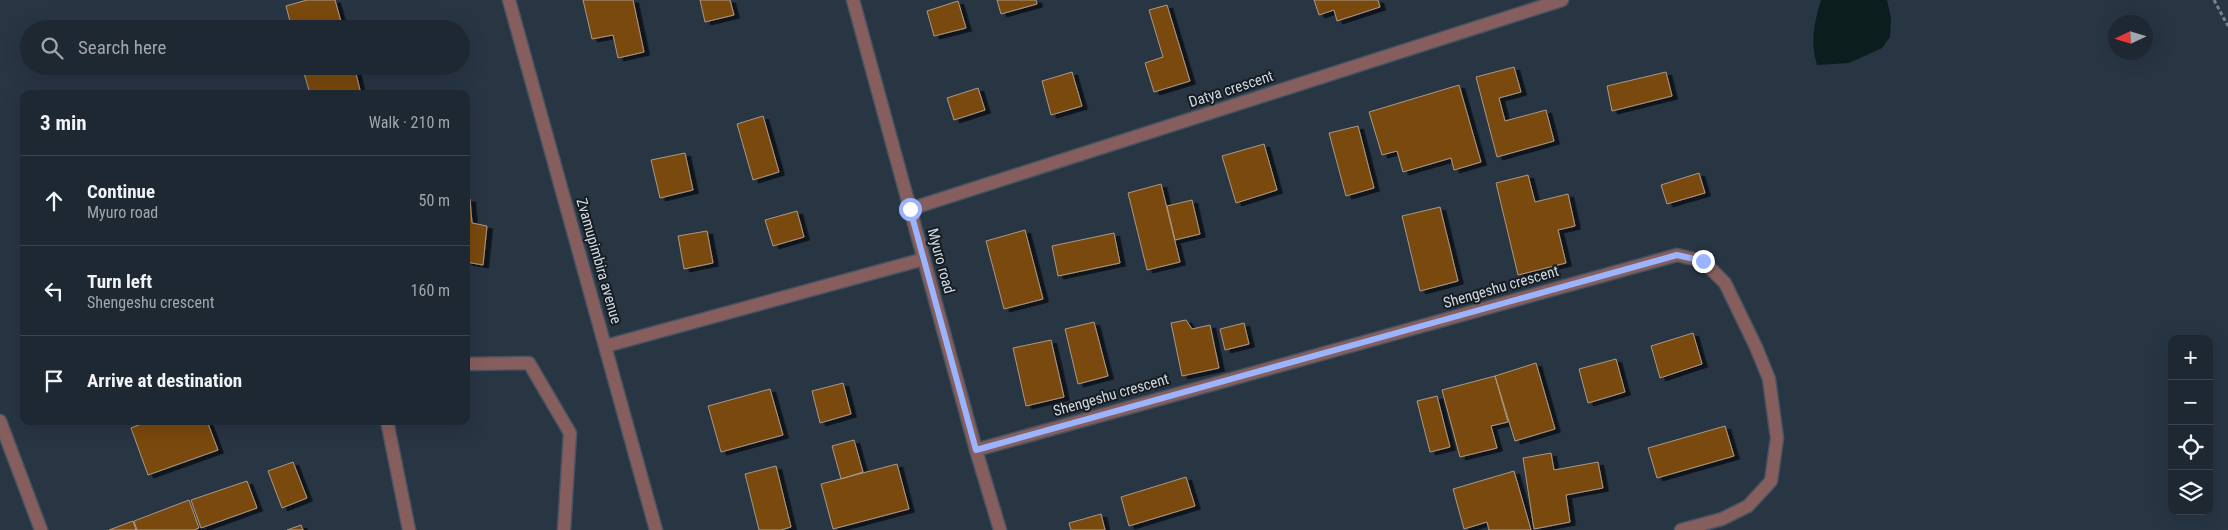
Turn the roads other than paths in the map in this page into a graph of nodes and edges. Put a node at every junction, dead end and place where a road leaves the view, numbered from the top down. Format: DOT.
graph roads {
  1 [pos="509,0"];
  2 [pos="853,0"];
  3 [pos="1562,0"];
  4 [pos="910,209"];
  5 [pos="924,259"];
  6 [pos="606,346"];
  7 [pos="470,364"];
  8 [pos="0,421"];
  9 [pos="388,425"];
  10 [pos="976,450"];
  11 [pos="41,530"];
  12 [pos="409,530"];
  13 [pos="564,530"];
  14 [pos="656,530"];
  15 [pos="1000,530"];
  16 [pos="1681,530"];
  1 -- 6 [label="street, Zvamupimbira avenue"];
  2 -- 4 [label="street, Myuro road"];
  3 -- 4 [label="street, Datya crescent"];
  4 -- 5 [label="street, Myuro road"];
  5 -- 6 [label="street"];
  5 -- 10 [label="street, Myuro road"];
  6 -- 14 [label="street, Zvamupimbira avenue"];
  7 -- 13 [label="street"];
  8 -- 11 [label="street"];
  9 -- 12 [label="street"];
  10 -- 15 [label="street, Myuro road"];
  10 -- 16 [label="street, Shengeshu crescent"];
}
